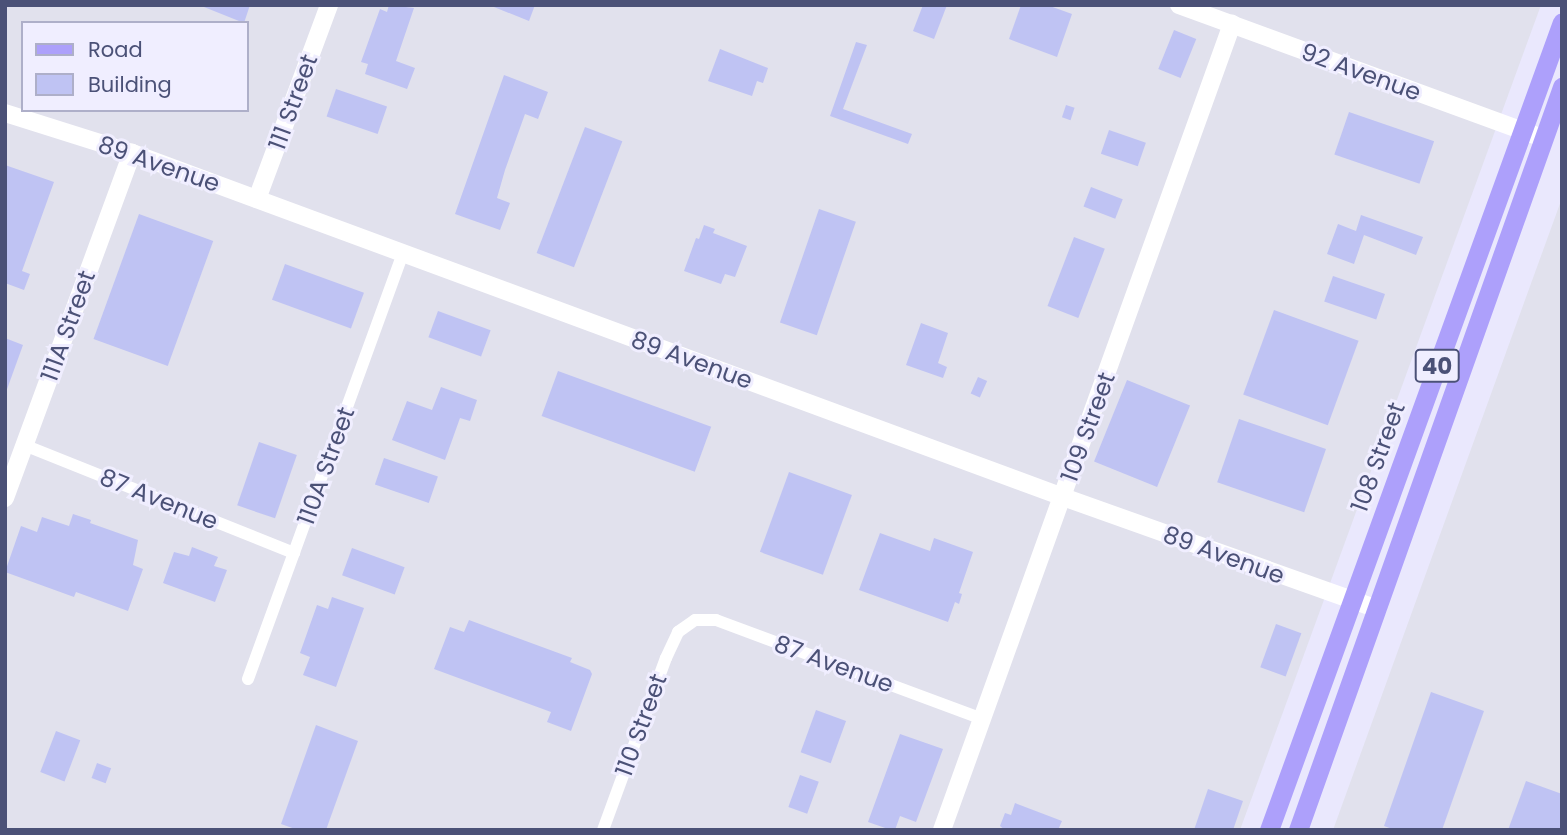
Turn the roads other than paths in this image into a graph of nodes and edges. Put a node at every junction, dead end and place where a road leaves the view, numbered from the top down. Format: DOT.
graph roads {
  1 [pos="329,5"];
  2 [pos="1179,5"];
  3 [pos="1562,22"];
  4 [pos="1232,24"];
  5 [pos="1562,87"];
  6 [pos="5,113"];
  7 [pos="1521,131"];
  8 [pos="1542,138"];
  9 [pos="132,153"];
  10 [pos="257,199"];
  11 [pos="403,253"];
  12 [pos="24,445"];
  13 [pos="1063,497"];
  14 [pos="5,498"];
  15 [pos="294,553"];
  16 [pos="1352,601"];
  17 [pos="1378,609"];
  18 [pos="686,624"];
  19 [pos="248,679"];
  20 [pos="982,719"];
  21 [pos="603,830"];
  22 [pos="942,830"];
  23 [pos="1269,830"];
  24 [pos="1298,830"];
  1 -- 10 [label="street, 111 Street"];
  2 -- 4 [label="street, 92 Avenue"];
  3 -- 7 [label="main road, 108 Street / 40"];
  4 -- 7 [label="street, 92 Avenue"];
  4 -- 13 [label="street, 109 Street"];
  5 -- 8 [label="main road, 108 Street / 40"];
  6 -- 9 [label="street, 89 Avenue"];
  7 -- 8 [label="street, 92 Avenue"];
  7 -- 16 [label="main road, 108 Street / 40"];
  8 -- 17 [label="main road, 108 Street / 40"];
  9 -- 10 [label="street, 89 Avenue"];
  9 -- 12 [label="street, 111A Street"];
  10 -- 11 [label="street, 89 Avenue"];
  11 -- 13 [label="street, 89 Avenue"];
  11 -- 15 [label="street, 110A Street"];
  12 -- 14 [label="street, 111A Street"];
  12 -- 15 [label="street, 87 Avenue"];
  13 -- 16 [label="street, 89 Avenue"];
  13 -- 20 [label="street, 109 Street"];
  15 -- 19 [label="street, 110A Street"];
  16 -- 17 [label="street, 89 Avenue"];
  16 -- 23 [label="main road, 108 Street / 40"];
  17 -- 24 [label="main road, 108 Street / 40"];
  18 -- 20 [label="street, 87 Avenue"];
  18 -- 21 [label="street, 110 Street"];
  20 -- 22 [label="street, 109 Street"];
}
